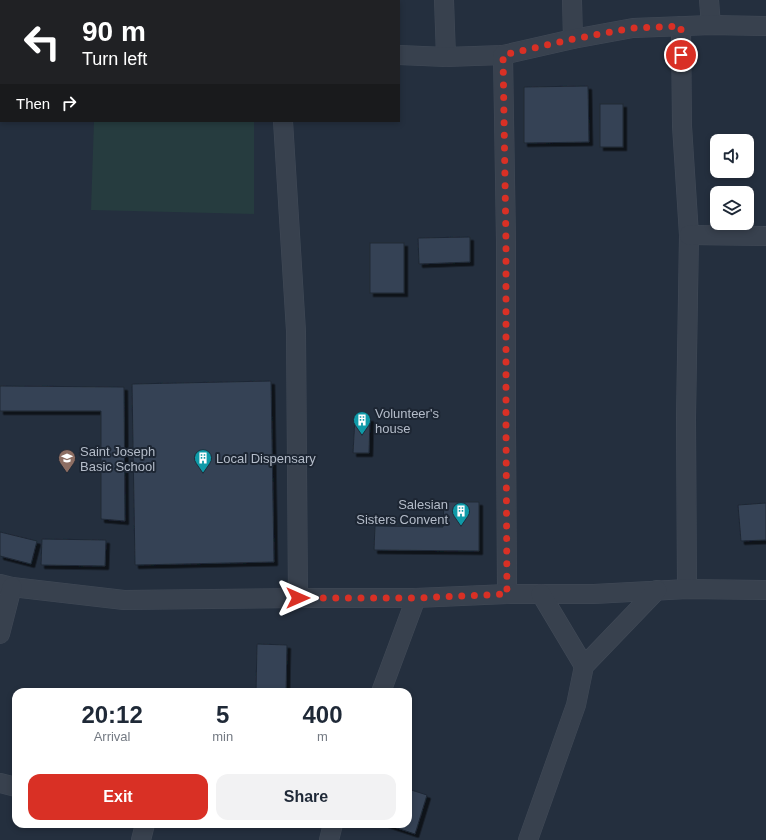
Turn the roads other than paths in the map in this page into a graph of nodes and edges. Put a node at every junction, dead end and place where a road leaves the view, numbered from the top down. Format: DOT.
graph roads {
  1 [pos="444,0"];
  2 [pos="572,0"];
  3 [pos="709,0"];
  4 [pos="681,26"];
  5 [pos="711,26"];
  6 [pos="766,26"];
  7 [pos="573,39"];
  8 [pos="400,55"];
  9 [pos="503,55"];
  10 [pos="446,57"];
  11 [pos="283,122"];
  12 [pos="690,235"];
  13 [pos="766,236"];
  14 [pos="6,585"];
  15 [pos="687,589"];
  16 [pos="657,590"];
  17 [pos="766,590"];
  18 [pos="507,594"];
  19 [pos="540,594"];
  20 [pos="298,598"];
  21 [pos="416,598"];
  22 [pos="0,634"];
  23 [pos="584,666"];
  24 [pos="382,688"];
  25 [pos="0,783"];
  26 [pos="12,786"];
  27 [pos="143,828"];
  28 [pos="332,828"];
  29 [pos="141,840"];
  30 [pos="329,840"];
  31 [pos="528,840"];
  1 -- 10 [label="street"];
  2 -- 7 [label="street"];
  3 -- 5 [label="street"];
  4 -- 5 [label="street"];
  4 -- 7 [label="street"];
  4 -- 12 [label="street"];
  5 -- 6 [label="street"];
  7 -- 9 [label="street"];
  8 -- 10 [label="street"];
  9 -- 10 [label="street"];
  9 -- 18 [label="street"];
  11 -- 20 [label="street"];
  12 -- 13 [label="street"];
  12 -- 15 [label="street"];
  14 -- 20 [label="street"];
  14 -- 22 [label="street"];
  15 -- 16 [label="street"];
  15 -- 17 [label="street"];
  16 -- 19 [label="street"];
  16 -- 23 [label="street"];
  18 -- 19 [label="street"];
  18 -- 21 [label="street"];
  19 -- 23 [label="street"];
  20 -- 21 [label="street"];
  21 -- 24 [label="street"];
  23 -- 31 [label="street"];
  25 -- 26 [label="street"];
  27 -- 29 [label="street"];
  28 -- 30 [label="street"];
}
